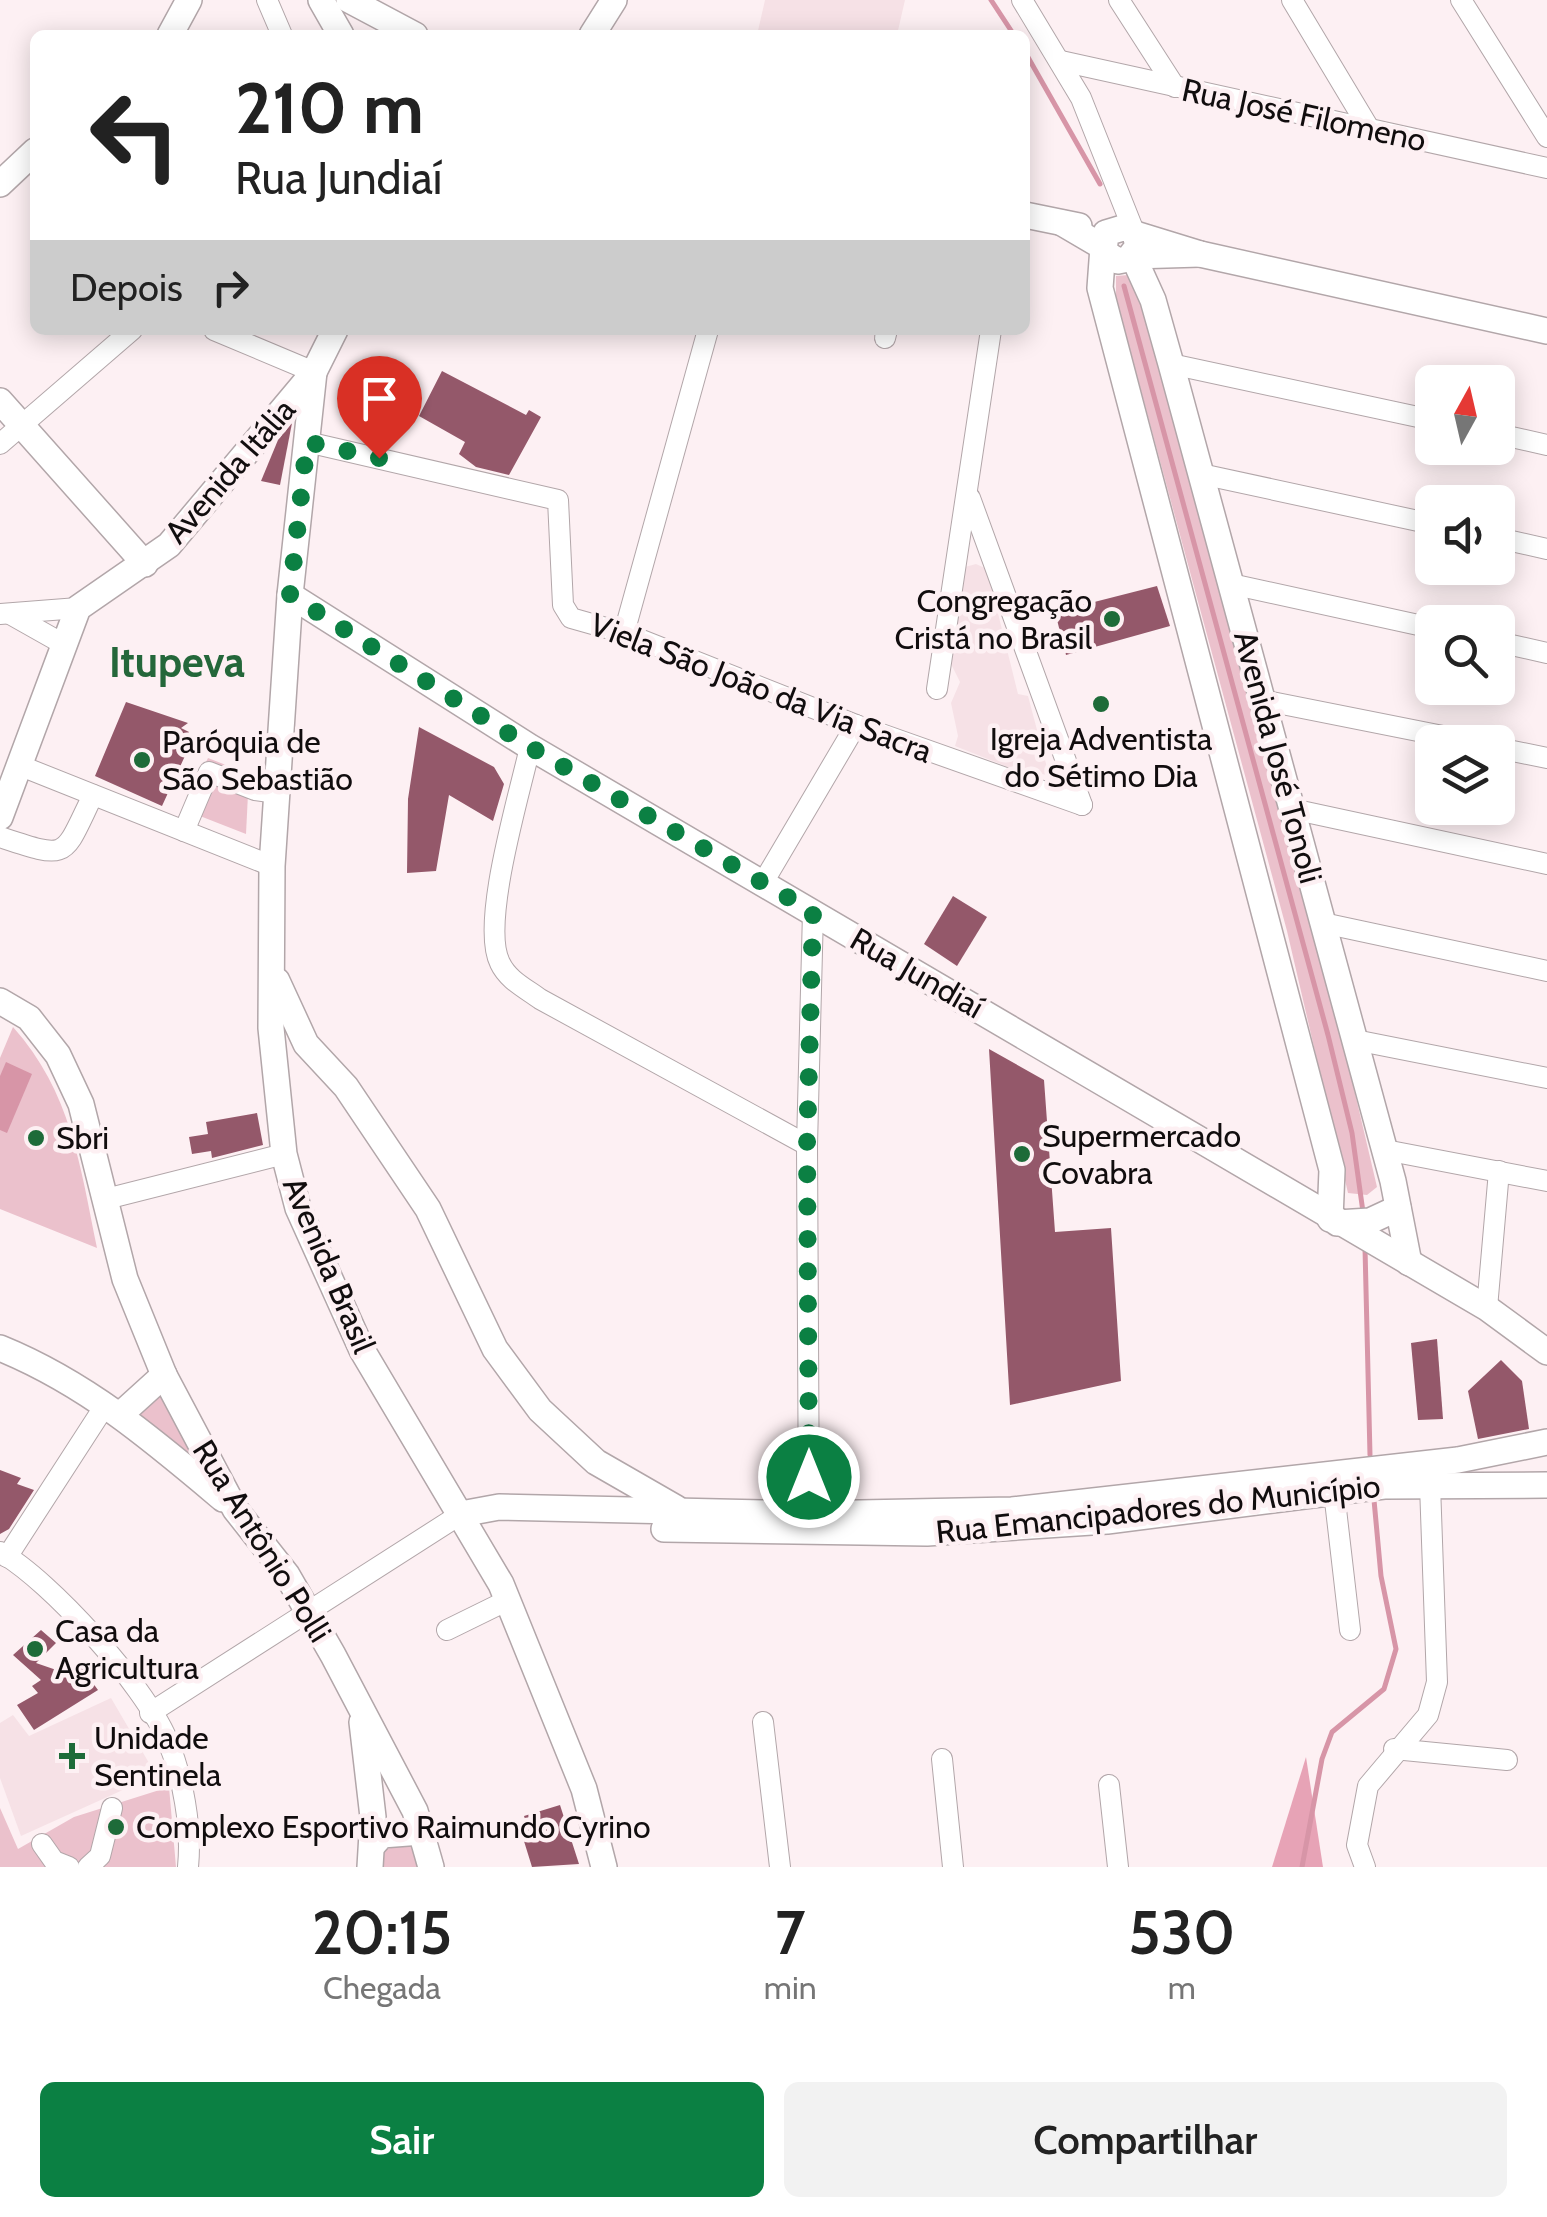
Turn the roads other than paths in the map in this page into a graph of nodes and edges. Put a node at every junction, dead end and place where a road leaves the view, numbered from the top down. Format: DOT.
graph roads {
  1 [pos="190,0"];
  2 [pos="267,0"];
  3 [pos="321,0"];
  4 [pos="349,0"];
  5 [pos="614,0"];
  6 [pos="1022,0"];
  7 [pos="1120,0"];
  8 [pos="1292,0"];
  9 [pos="1461,0"];
  10 [pos="370,15"];
  11 [pos="173,30"];
  12 [pos="280,30"];
  13 [pos="337,30"];
  14 [pos="354,30"];
  15 [pos="403,30"];
  16 [pos="595,30"];
  17 [pos="1061,62"];
  18 [pos="1175,87"];
  19 [pos="1370,130"];
  20 [pos="1547,137"];
  21 [pos="30,156"];
  22 [pos="1547,168"];
  23 [pos="0,184"];
  24 [pos="1030,216"];
  25 [pos="1106,239"];
  26 [pos="1134,245"];
  27 [pos="1200,254"];
  28 [pos="1152,300"];
  29 [pos="1547,331"];
  30 [pos="126,335"];
  31 [pos="226,335"];
  32 [pos="332,335"];
  33 [pos="707,335"];
  34 [pos="990,335"];
  35 [pos="1171,364"];
  36 [pos="314,372"];
  37 [pos="0,401"];
  38 [pos="1415,416"];
  39 [pos="20,426"];
  40 [pos="1515,438"];
  41 [pos="307,442"];
  42 [pos="0,444"];
  43 [pos="1547,445"];
  44 [pos="1201,474"];
  45 [pos="970,496"];
  46 [pos="1415,520"];
  47 [pos="1515,542"];
  48 [pos="1547,549"];
  49 [pos="145,564"];
  50 [pos="1231,584"];
  51 [pos="290,595"];
  52 [pos="78,608"];
  53 [pos="5,614"];
  54 [pos="1415,624"];
  55 [pos="624,633"];
  56 [pos="65,645"];
  57 [pos="1515,646"];
  58 [pos="1547,653"];
  59 [pos="937,689"];
  60 [pos="1262,700"];
  61 [pos="856,725"];
  62 [pos="1415,730"];
  63 [pos="530,747"];
  64 [pos="1515,751"];
  65 [pos="1547,758"];
  66 [pos="21,766"];
  67 [pos="277,792"];
  68 [pos="94,795"];
  69 [pos="1292,810"];
  70 [pos="0,818"];
  71 [pos="184,831"];
  72 [pos="0,837"];
  73 [pos="1547,864"];
  74 [pos="272,866"];
  75 [pos="764,881"];
  76 [pos="813,912"];
  77 [pos="1323,924"];
  78 [pos="1547,971"];
  79 [pos="273,972"];
  80 [pos="0,1001"];
  81 [pos="1355,1040"];
  82 [pos="306,1044"];
  83 [pos="1547,1078"];
  84 [pos="276,1082"];
  85 [pos="807,1145"];
  86 [pos="1385,1150"];
  87 [pos="284,1154"];
  88 [pos="1500,1171"];
  89 [pos="1547,1181"];
  90 [pos="106,1199"];
  91 [pos="1398,1208"];
  92 [pos="1351,1226"];
  93 [pos="1409,1263"];
  94 [pos="1487,1308"];
  95 [pos="0,1348"];
  96 [pos="1546,1353"];
  97 [pos="164,1375"];
  98 [pos="113,1409"];
  99 [pos="1547,1442"];
  100 [pos="1458,1460"];
  101 [pos="1547,1484"];
  102 [pos="1430,1485"];
  103 [pos="1334,1492"];
  104 [pos="234,1509"];
  105 [pos="685,1512"];
  106 [pos="465,1522"];
  107 [pos="809,1523"];
  108 [pos="4,1554"];
  109 [pos="508,1600"];
  110 [pos="307,1609"];
  111 [pos="447,1630"];
  112 [pos="1350,1630"];
  113 [pos="360,1707"];
  114 [pos="150,1714"];
  115 [pos="763,1722"];
  116 [pos="1394,1750"];
  117 [pos="942,1759"];
  118 [pos="1508,1760"];
  119 [pos="1109,1784"];
  120 [pos="112,1808"];
  121 [pos="421,1832"];
  122 [pos="42,1844"];
  123 [pos="371,1856"];
  124 [pos="100,1863"];
  125 [pos="69,1867"];
  126 [pos="188,1867"];
  127 [pos="431,1867"];
  128 [pos="604,1867"];
  129 [pos="780,1867"];
  130 [pos="954,1867"];
  131 [pos="1118,1867"];
  132 [pos="1365,1867"];
  1 -- 11 [label="main road"];
  2 -- 12 [label="street"];
  3 -- 13 [label="main road"];
  4 -- 10 [label="main road"];
  5 -- 16 [label="main road"];
  6 -- 17 [label="street, Avenida José Tonoli"];
  7 -- 18 [label="street"];
  8 -- 19 [label="street"];
  9 -- 20 [label="street"];
  10 -- 14 [label="main road"];
  10 -- 15 [label="main road"];
  17 -- 18 [label="street, Rua José Filomeno"];
  17 -- 26 [label="street, Avenida José Tonoli"];
  18 -- 19 [label="street, Rua José Filomeno"];
  19 -- 22 [label="street, Rua José Filomeno"];
  21 -- 23 [label="main road"];
  24 -- 25 [label="main road"];
  25 -- 26 [label="main road"];
  25 -- 92 [label="main road, Avenida José Tonoli"];
  26 -- 27 [label="main road"];
  26 -- 28 [label="main road, Avenida José Tonoli"];
  27 -- 28 [label="main road"];
  27 -- 29 [label="main road"];
  28 -- 35 [label="main road, Avenida José Tonoli"];
  30 -- 39 [label="street"];
  31 -- 36 [label="street"];
  32 -- 36 [label="main road"];
  33 -- 55 [label="street"];
  34 -- 45 [label="street"];
  35 -- 38 [label="street"];
  35 -- 44 [label="main road, Avenida José Tonoli"];
  36 -- 41 [label="main road, Avenida Brasil"];
  36 -- 49 [label="main road, Avenida Itália"];
  37 -- 39 [label="main road"];
  39 -- 42 [label="street"];
  39 -- 49 [label="main road"];
  40 -- 43 [label="street"];
  41 -- 51 [label="main road, Avenida Brasil"];
  41 -- 55 [label="street, Viela São João da Via Sacra"];
  44 -- 46 [label="street"];
  44 -- 50 [label="main road, Avenida José Tonoli"];
  45 -- 59 [label="street"];
  45 -- 61 [label="street, Viela São João da Via Sacra"];
  47 -- 48 [label="street"];
  49 -- 52 [label="main road, Avenida Itália"];
  50 -- 54 [label="street"];
  50 -- 60 [label="main road, Avenida José Tonoli"];
  51 -- 63 [label="main road, Rua Jundiaí"];
  51 -- 67 [label="main road, Avenida Brasil"];
  52 -- 53 [label="street"];
  52 -- 56 [label="main road"];
  53 -- 56 [label="street"];
  55 -- 61 [label="street, Viela São João da Via Sacra"];
  56 -- 66 [label="main road"];
  57 -- 58 [label="street"];
  60 -- 62 [label="street"];
  60 -- 69 [label="main road, Avenida José Tonoli"];
  61 -- 75 [label="street"];
  63 -- 75 [label="main road, Rua Jundiaí"];
  63 -- 85 [label="street"];
  64 -- 65 [label="street"];
  66 -- 68 [label="street"];
  66 -- 70 [label="main road"];
  67 -- 71 [label="street"];
  67 -- 74 [label="main road, Avenida Brasil"];
  68 -- 71 [label="street"];
  68 -- 72 [label="street"];
  69 -- 73 [label="street"];
  69 -- 77 [label="main road, Avenida José Tonoli"];
  71 -- 74 [label="street"];
  74 -- 79 [label="main road, Avenida Brasil"];
  75 -- 76 [label="main road, Rua Jundiaí"];
  76 -- 85 [label="street"];
  76 -- 92 [label="main road, Rua Jundiaí"];
  77 -- 78 [label="street"];
  77 -- 81 [label="main road, Avenida José Tonoli"];
  79 -- 82 [label="main road, Rua Emancipadores do Município"];
  79 -- 84 [label="main road, Avenida Brasil"];
  80 -- 90 [label="main road, Rua Antônio Polli"];
  81 -- 83 [label="street"];
  81 -- 86 [label="main road, Avenida José Tonoli"];
  82 -- 84 [label="main road"];
  82 -- 105 [label="main road, Rua Emancipadores do Município"];
  84 -- 87 [label="main road, Avenida Brasil"];
  85 -- 107 [label="street"];
  86 -- 88 [label="street"];
  86 -- 91 [label="main road, Avenida José Tonoli"];
  87 -- 90 [label="street"];
  87 -- 106 [label="main road, Avenida Brasil"];
  88 -- 89 [label="street"];
  88 -- 94 [label="street"];
  90 -- 97 [label="main road, Rua Antônio Polli"];
  91 -- 92 [label="main road"];
  91 -- 93 [label="main road, Avenida José Tonoli"];
  92 -- 93 [label="main road, Rua Jundiaí"];
  93 -- 94 [label="main road, Rua Jundiaí"];
  94 -- 96 [label="main road, Rua Jundiaí"];
  95 -- 98 [label="main road"];
  97 -- 98 [label="main road"];
  97 -- 104 [label="main road, Rua Antônio Polli"];
  98 -- 104 [label="main road"];
  98 -- 108 [label="street"];
  99 -- 100 [label="main road, Rua Emancipadores do Município"];
  100 -- 102 [label="main road"];
  100 -- 107 [label="main road, Rua Emancipadores do Município"];
  101 -- 102 [label="main road, Rua Emancipadores do Município"];
  102 -- 103 [label="main road, Rua Emancipadores do Município"];
  102 -- 116 [label="street"];
  103 -- 107 [label="main road, Rua Emancipadores do Município"];
  103 -- 112 [label="street"];
  104 -- 110 [label="main road, Rua Antônio Polli"];
  105 -- 106 [label="main road, Rua Emancipadores do Município"];
  105 -- 107 [label="main road, Rua Emancipadores do Município"];
  106 -- 107 [label="main road, Rua Emancipadores do Município"];
  106 -- 109 [label="main road, Avenida Brasil"];
  106 -- 110 [label="street"];
  108 -- 114 [label="street"];
  109 -- 111 [label="street"];
  109 -- 128 [label="main road, Avenida Brasil"];
  110 -- 113 [label="main road, Rua Antônio Polli"];
  110 -- 114 [label="street"];
  113 -- 121 [label="main road, Rua Antônio Polli"];
  113 -- 123 [label="main road, Rua Antônio Polli"];
  114 -- 126 [label="street"];
  115 -- 129 [label="street"];
  116 -- 118 [label="street"];
  116 -- 132 [label="street"];
  117 -- 130 [label="street"];
  119 -- 131 [label="street"];
  120 -- 124 [label="street"];
  121 -- 123 [label="main road"];
  121 -- 127 [label="main road, Rua Antônio Polli"];
  122 -- 125 [label="street"];
}
